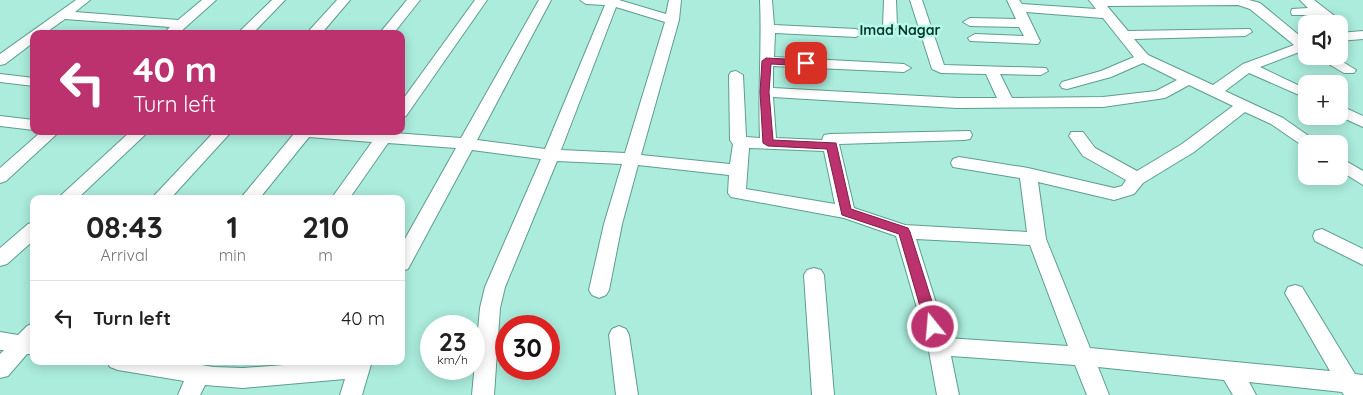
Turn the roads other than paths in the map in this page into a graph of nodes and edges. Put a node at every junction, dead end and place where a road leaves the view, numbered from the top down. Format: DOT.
graph roads {
  1 [pos="84,0"];
  2 [pos="210,0"];
  3 [pos="280,0"];
  4 [pos="344,0"];
  5 [pos="414,0"];
  6 [pos="481,0"];
  7 [pos="545,0"];
  8 [pos="586,0"];
  9 [pos="675,0"];
  10 [pos="754,0"];
  11 [pos="766,0"];
  12 [pos="890,0"];
  13 [pos="916,0"];
  14 [pos="1306,0"];
  15 [pos="613,1"];
  16 [pos="1096,1"];
  17 [pos="1015,4"];
  18 [pos="1321,11"];
  19 [pos="1297,12"];
  20 [pos="1107,14"];
  21 [pos="63,15"];
  22 [pos="1326,15"];
  23 [pos="672,20"];
  24 [pos="970,22"];
  25 [pos="1025,23"];
  26 [pos="182,24"];
  27 [pos="890,26"];
  28 [pos="768,29"];
  29 [pos="40,30"];
  30 [pos="175,30"];
  31 [pos="248,30"];
  32 [pos="317,30"];
  33 [pos="389,30"];
  34 [pos="1245,32"];
  35 [pos="856,33"];
  36 [pos="1124,35"];
  37 [pos="30,37"];
  38 [pos="975,38"];
  39 [pos="1298,40"];
  40 [pos="0,44"];
  41 [pos="19,45"];
  42 [pos="30,46"];
  43 [pos="1298,49"];
  44 [pos="1143,58"];
  45 [pos="0,61"];
  46 [pos="766,61"];
  47 [pos="1339,65"];
  48 [pos="1248,67"];
  49 [pos="904,68"];
  50 [pos="992,70"];
  51 [pos="1349,70"];
  52 [pos="1041,71"];
  53 [pos="736,75"];
  54 [pos="0,78"];
  55 [pos="1189,79"];
  56 [pos="30,82"];
  57 [pos="1067,85"];
  58 [pos="1215,90"];
  59 [pos="1298,90"];
  60 [pos="765,92"];
  61 [pos="1007,103"];
  62 [pos="1245,105"];
  63 [pos="405,107"];
  64 [pos="1348,114"];
  65 [pos="0,121"];
  66 [pos="1363,122"];
  67 [pos="30,125"];
  68 [pos="47,135"];
  69 [pos="136,135"];
  70 [pos="220,135"];
  71 [pos="302,135"];
  72 [pos="385,135"];
  73 [pos="394,135"];
  74 [pos="964,135"];
  75 [pos="1298,135"];
  76 [pos="1077,136"];
  77 [pos="741,142"];
  78 [pos="768,143"];
  79 [pos="468,144"];
  80 [pos="832,146"];
  81 [pos="552,155"];
  82 [pos="632,159"];
  83 [pos="959,163"];
  84 [pos="1348,168"];
  85 [pos="738,170"];
  86 [pos="3,171"];
  87 [pos="1028,174"];
  88 [pos="1137,179"];
  89 [pos="1363,179"];
  90 [pos="70,195"];
  91 [pos="164,195"];
  92 [pos="252,195"];
  93 [pos="343,195"];
  94 [pos="846,212"];
  95 [pos="904,232"];
  96 [pos="30,233"];
  97 [pos="1322,236"];
  98 [pos="1037,239"];
  99 [pos="405,257"];
  100 [pos="1363,258"];
  101 [pos="0,259"];
  102 [pos="814,275"];
  103 [pos="599,290"];
  104 [pos="1294,293"];
  105 [pos="619,335"];
  106 [pos="0,341"];
  107 [pos="30,341"];
  108 [pos="939,346"];
  109 [pos="1082,356"];
  110 [pos="156,365"];
  111 [pos="360,365"];
  112 [pos="0,369"];
  113 [pos="213,371"];
  114 [pos="1231,372"];
  115 [pos="1356,388"];
  116 [pos="189,395"];
  117 [pos="351,395"];
  118 [pos="483,395"];
  119 [pos="627,395"];
  120 [pos="823,395"];
  121 [pos="948,395"];
  122 [pos="1098,395"];
  123 [pos="1245,395"];
  1 -- 21 [label="street"];
  2 -- 26 [label="street"];
  3 -- 31 [label="street"];
  4 -- 32 [label="street"];
  5 -- 33 [label="street"];
  6 -- 63 [label="street"];
  7 -- 79 [label="street"];
  8 -- 15 [label="street"];
  9 -- 23 [label="street"];
  10 -- 11 [label="street"];
  11 -- 28 [label="street"];
  12 -- 27 [label="street"];
  13 -- 50 [label="street"];
  14 -- 18 [label="street"];
  15 -- 23 [label="street"];
  15 -- 81 [label="street"];
  16 -- 20 [label="street"];
  16 -- 39 [label="street"];
  17 -- 20 [label="street"];
  17 -- 25 [label="street"];
  18 -- 19 [label="street"];
  18 -- 22 [label="street"];
  20 -- 36 [label="street"];
  21 -- 26 [label="street"];
  21 -- 29 [label="street"];
  23 -- 82 [label="street"];
  24 -- 25 [label="street"];
  25 -- 38 [label="street"];
  26 -- 30 [label="street"];
  28 -- 35 [label="street"];
  28 -- 46 [label="street"];
  34 -- 36 [label="street"];
  36 -- 44 [label="street"];
  37 -- 41 [label="street"];
  40 -- 41 [label="street"];
  41 -- 42 [label="street"];
  41 -- 45 [label="street"];
  43 -- 48 [label="street"];
  44 -- 55 [label="street"];
  44 -- 57 [label="street"];
  46 -- 49 [label="street"];
  46 -- 60 [label="street"];
  47 -- 51 [label="street"];
  48 -- 58 [label="street"];
  48 -- 59 [label="street"];
  50 -- 52 [label="street"];
  50 -- 61 [label="street"];
  53 -- 77 [label="street"];
  54 -- 56 [label="street"];
  55 -- 58 [label="street"];
  55 -- 61 [label="street"];
  58 -- 62 [label="street"];
  60 -- 61 [label="street"];
  60 -- 78 [label="street"];
  62 -- 75 [label="street"];
  62 -- 88 [label="street"];
  64 -- 66 [label="street"];
  65 -- 67 [label="street"];
  68 -- 86 [label="street"];
  69 -- 90 [label="street"];
  70 -- 91 [label="street"];
  71 -- 92 [label="street"];
  72 -- 93 [label="street"];
  73 -- 79 [label="street"];
  74 -- 80 [label="street"];
  76 -- 88 [label="street"];
  77 -- 78 [label="street"];
  77 -- 85 [label="street"];
  78 -- 80 [label="street"];
  79 -- 81 [label="street"];
  79 -- 99 [label="street"];
  80 -- 94 [label="street"];
  81 -- 82 [label="street"];
  81 -- 118 [label="street"];
  82 -- 85 [label="street"];
  82 -- 103 [label="street"];
  83 -- 87 [label="street"];
  84 -- 89 [label="street"];
  85 -- 94 [label="street"];
  87 -- 88 [label="street"];
  87 -- 98 [label="street"];
  94 -- 95 [label="street"];
  95 -- 98 [label="street"];
  95 -- 108 [label="street"];
  96 -- 101 [label="street"];
  97 -- 100 [label="street"];
  98 -- 109 [label="street"];
  102 -- 120 [label="street"];
  104 -- 115 [label="street"];
  105 -- 119 [label="street"];
  106 -- 107 [label="street"];
  107 -- 112 [label="street"];
  108 -- 109 [label="street"];
  108 -- 121 [label="street"];
  109 -- 114 [label="street"];
  109 -- 122 [label="street"];
  110 -- 113 [label="street"];
  111 -- 113 [label="street"];
  111 -- 117 [label="street"];
  113 -- 116 [label="street"];
  114 -- 115 [label="street"];
  114 -- 123 [label="street"];
}
